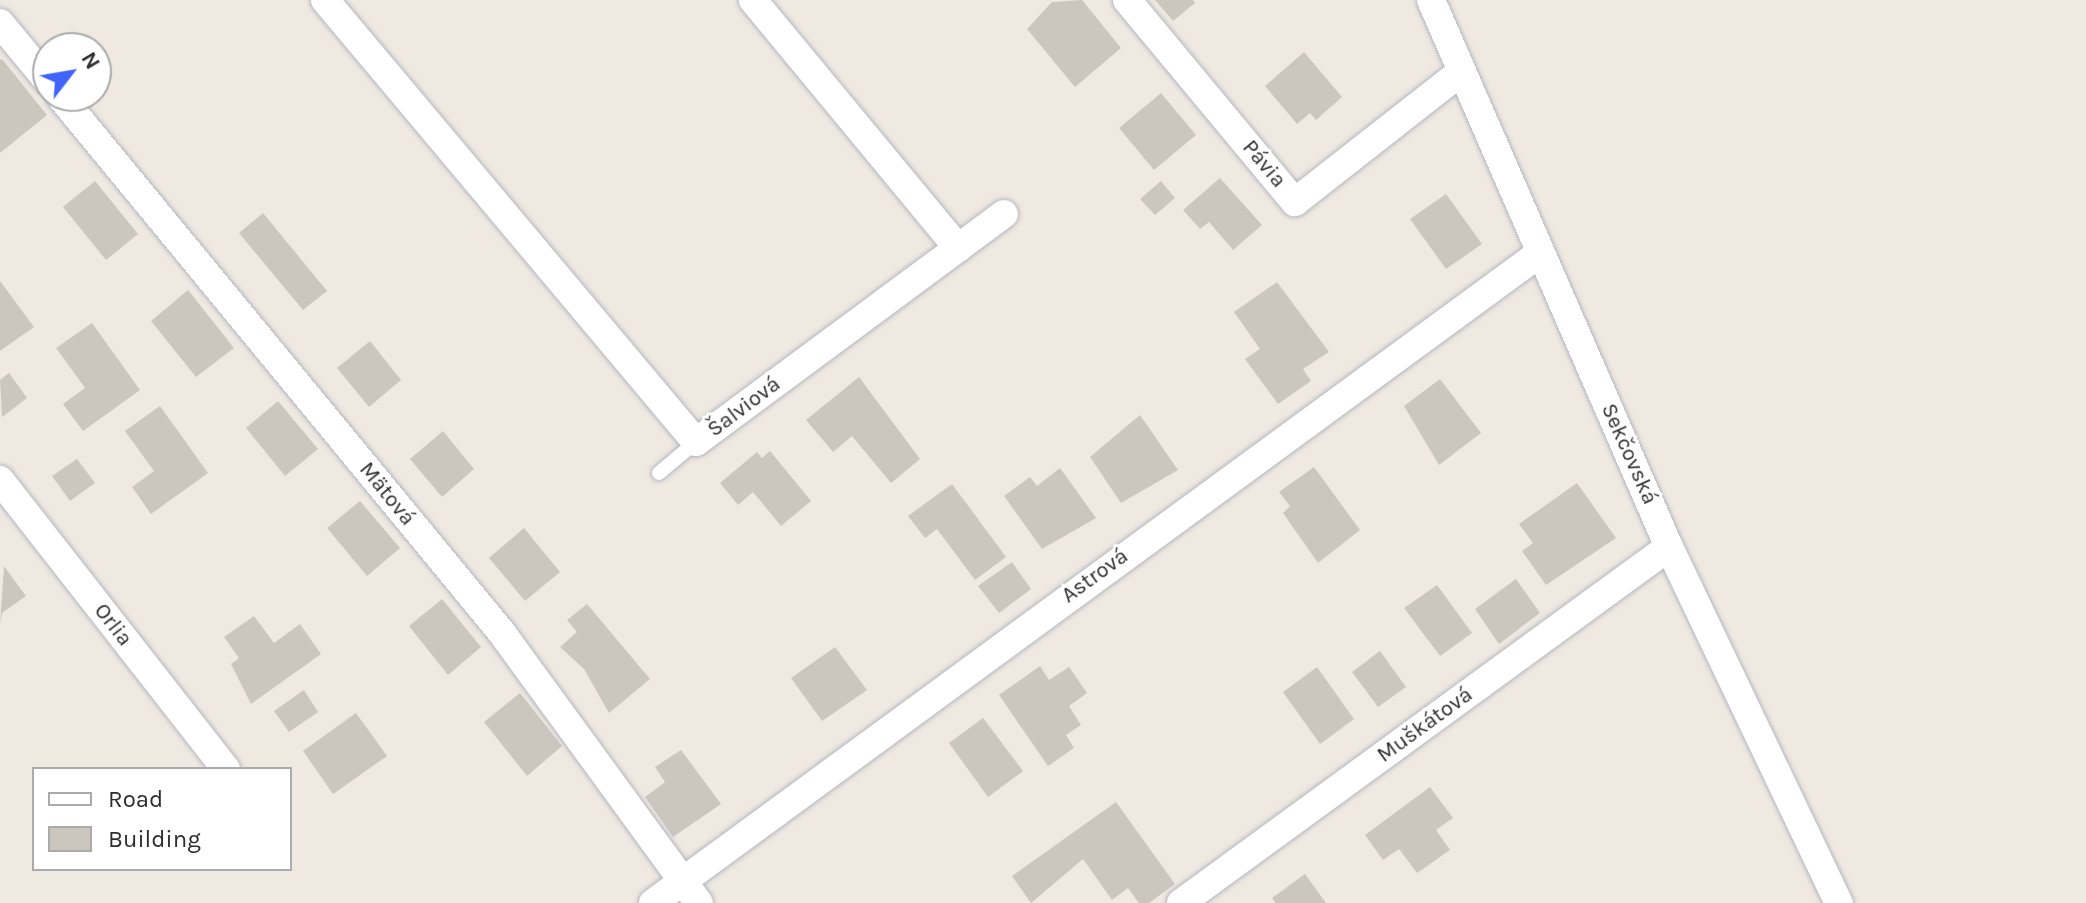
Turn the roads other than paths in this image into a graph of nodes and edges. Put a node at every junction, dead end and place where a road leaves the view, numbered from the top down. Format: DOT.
graph roads {
  1 [pos="325,0"];
  2 [pos="753,0"];
  3 [pos="1127,0"];
  4 [pos="1431,0"];
  5 [pos="0,23"];
  6 [pos="32,62"];
  7 [pos="1462,71"];
  8 [pos="73,112"];
  9 [pos="1004,214"];
  10 [pos="958,248"];
  11 [pos="1540,253"];
  12 [pos="696,442"];
  13 [pos="659,473"];
  14 [pos="0,480"];
  15 [pos="1669,547"];
  16 [pos="224,767"];
  17 [pos="691,892"];
  18 [pos="653,903"];
  19 [pos="1181,903"];
  20 [pos="1839,903"];
  1 -- 12 [label="street, Šalviová"];
  2 -- 10 [label="street"];
  3 -- 7 [label="street, Pávia"];
  4 -- 7 [label="street, Sekčovská"];
  5 -- 6 [label="street"];
  7 -- 11 [label="street, Sekčovská"];
  8 -- 17 [label="street, Mätová"];
  9 -- 10 [label="street, Šalviová"];
  10 -- 12 [label="street, Šalviová"];
  11 -- 15 [label="street, Sekčovská"];
  11 -- 17 [label="street, Astrová"];
  12 -- 13 [label="lane"];
  14 -- 16 [label="street, Orlia"];
  15 -- 19 [label="street, Muškátová"];
  15 -- 20 [label="street, Sekčovská"];
  17 -- 18 [label="street, Astrová"];
}
